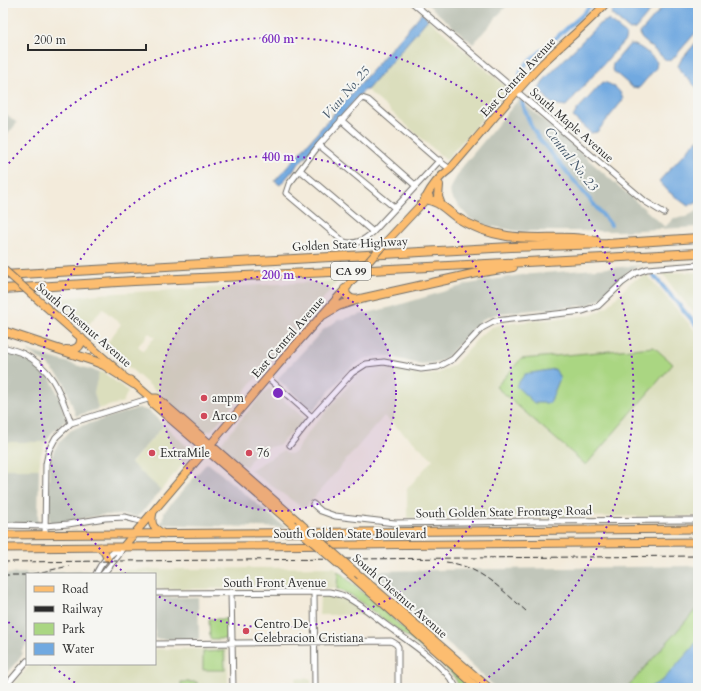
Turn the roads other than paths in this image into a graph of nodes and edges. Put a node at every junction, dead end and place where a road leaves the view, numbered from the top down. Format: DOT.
graph roads {
  1 [pos="413,3"];
  2 [pos="606,3"];
  3 [pos="517,91"];
  4 [pos="341,120"];
  5 [pos="319,145"];
  6 [pos="440,160"];
  7 [pos="450,169"];
  8 [pos="300,170"];
  9 [pos="439,185"];
  10 [pos="416,186"];
  11 [pos="425,198"];
  12 [pos="441,205"];
  13 [pos="395,208"];
  14 [pos="664,213"];
  15 [pos="373,232"];
  16 [pos="698,238"];
  17 [pos="607,244"];
  18 [pos="698,253"];
  19 [pos="555,260"];
  20 [pos="698,265"];
  21 [pos="3,269"];
  22 [pos="3,275"];
  23 [pos="347,286"];
  24 [pos="3,289"];
  25 [pos="356,300"];
  26 [pos="323,315"];
  27 [pos="3,331"];
  28 [pos="81,338"];
  29 [pos="3,347"];
  30 [pos="63,350"];
  31 [pos="267,378"];
  32 [pos="134,384"];
  33 [pos="150,398"];
  34 [pos="312,417"];
  35 [pos="71,423"];
  36 [pos="290,444"];
  37 [pos="208,447"];
  38 [pos="313,504"];
  39 [pos="153,512"];
  40 [pos="698,520"];
  41 [pos="144,522"];
  42 [pos="3,525"];
  43 [pos="45,526"];
  44 [pos="698,529"];
  45 [pos="134,534"];
  46 [pos="164,534"];
  47 [pos="3,535"];
  48 [pos="46,535"];
  49 [pos="698,542"];
  50 [pos="100,547"];
  51 [pos="123,547"];
  52 [pos="3,548"];
  53 [pos="107,558"];
  54 [pos="96,573"];
  55 [pos="104,573"];
  56 [pos="231,592"];
  57 [pos="314,592"];
  58 [pos="156,594"];
  59 [pos="315,642"];
  60 [pos="232,643"];
  61 [pos="156,644"];
  62 [pos="26,662"];
  63 [pos="4,688"];
  64 [pos="233,688"];
  65 [pos="315,688"];
  66 [pos="398,688"];
  67 [pos="456,688"];
  68 [pos="478,688"];
  69 [pos="489,688"];
  1 -- 3 [label="street, South Maple Avenue"];
  2 -- 3 [label="main road, East Central Avenue"];
  3 -- 7 [label="main road, East Central Avenue"];
  3 -- 14 [label="street, South Maple Avenue"];
  4 -- 5 [label="street"];
  4 -- 6 [label="street"];
  4 -- 10 [label="street"];
  5 -- 8 [label="street"];
  5 -- 13 [label="street"];
  6 -- 7 [label="street"];
  6 -- 10 [label="street"];
  7 -- 9 [label="main road, East Central Avenue"];
  7 -- 11 [label="main road, East Central Avenue"];
  8 -- 15 [label="street"];
  8 -- 15 [label="street"];
  9 -- 11 [label="main road, East Central Avenue"];
  9 -- 12 [label="highway"];
  10 -- 13 [label="street"];
  11 -- 12 [label="highway"];
  11 -- 23 [label="main road, East Central Avenue, bridge"];
  12 -- 17 [label="highway"];
  13 -- 15 [label="street"];
  16 -- 17 [label="highway, Golden State Highway / CA 99"];
  17 -- 22 [label="highway, Golden State Highway / CA 99"];
  18 -- 19 [label="highway, CA 99"];
  19 -- 24 [label="highway, CA 99"];
  19 -- 25 [label="highway"];
  20 -- 34 [label="street"];
  21 -- 28 [label="main road, South Chestnut Avenue, bridge"];
  23 -- 25 [label="highway"];
  23 -- 26 [label="main road, East Central Avenue"];
  25 -- 26 [label="highway"];
  26 -- 31 [label="main road, East Central Avenue"];
  27 -- 30 [label="highway"];
  28 -- 30 [label="highway"];
  28 -- 32 [label="main road, South Chestnut Avenue"];
  29 -- 35 [label="street"];
  30 -- 32 [label="highway"];
  31 -- 34 [label="street"];
  31 -- 37 [label="main road, East Central Avenue"];
  32 -- 33 [label="main road, South Chestnut Avenue"];
  33 -- 35 [label="street"];
  33 -- 37 [label="main road, South Chestnut Avenue"];
  34 -- 36 [label="street"];
  35 -- 43 [label="street"];
  37 -- 39 [label="main road, East Central Avenue"];
  37 -- 68 [label="main road, South Chestnut Avenue, bridge"];
  37 -- 69 [label="main road, South Chestnut Avenue, bridge"];
  38 -- 40 [label="street, South Golden State Frontage Road"];
  39 -- 41 [label="main road, East Central Avenue"];
  39 -- 46 [label="main road"];
  41 -- 43 [label="street"];
  41 -- 45 [label="main road, East Central Avenue"];
  42 -- 43 [label="street"];
  43 -- 48 [label="street"];
  44 -- 46 [label="main road, South Golden State Boulevard"];
  45 -- 46 [label="main road, South Golden State Boulevard"];
  45 -- 48 [label="main road, South Golden State Boulevard"];
  45 -- 51 [label="main road, East Central Avenue"];
  47 -- 48 [label="main road, South Golden State Boulevard"];
  49 -- 51 [label="main road, South Golden State Boulevard"];
  50 -- 51 [label="main road, South Golden State Boulevard"];
  50 -- 52 [label="main road, South Golden State Boulevard"];
  50 -- 53 [label="main road"];
  51 -- 53 [label="street, East Central Avenue"];
  51 -- 55 [label="street, East Central Avenue"];
  53 -- 54 [label="street, East Central Avenue"];
  56 -- 57 [label="street, South Front Avenue"];
  56 -- 58 [label="street, South Front Avenue"];
  56 -- 60 [label="street"];
  57 -- 59 [label="street"];
  57 -- 67 [label="street, South Front Avenue"];
  59 -- 60 [label="street"];
  59 -- 65 [label="street"];
  59 -- 66 [label="street"];
  60 -- 61 [label="street"];
  60 -- 64 [label="street"];
  62 -- 63 [label="street"];
}
